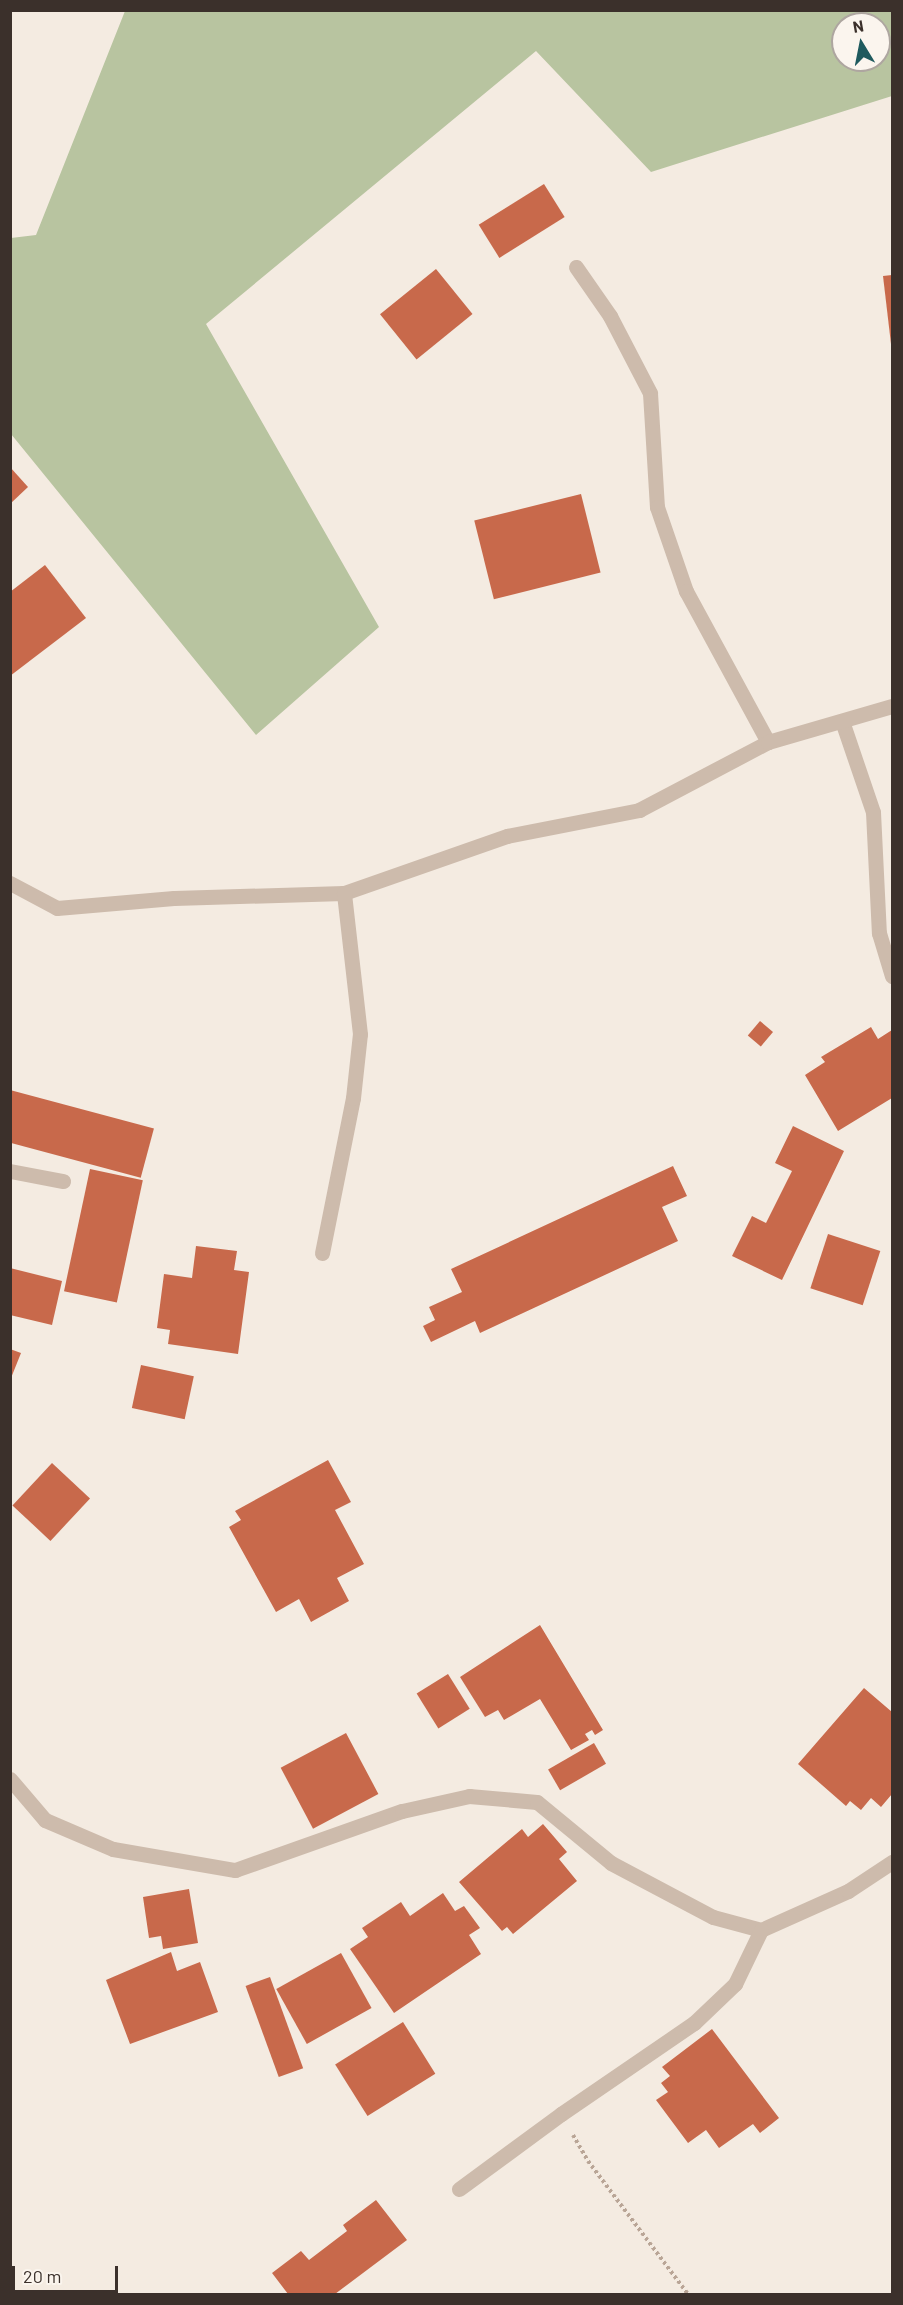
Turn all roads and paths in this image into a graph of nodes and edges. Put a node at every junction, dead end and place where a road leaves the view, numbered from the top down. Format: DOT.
graph roads {
  1 [pos="576,267"];
  2 [pos="892,705"];
  3 [pos="842,721"];
  4 [pos="768,742"];
  5 [pos="10,884"];
  6 [pos="344,893"];
  7 [pos="892,976"];
  8 [pos="10,1171"];
  9 [pos="63,1181"];
  10 [pos="322,1253"];
  11 [pos="10,1779"];
  12 [pos="892,1862"];
  13 [pos="761,1930"];
  14 [pos="561,2114"];
  15 [pos="459,2189"];
  16 [pos="688,2295"];
  1 -- 4 [label="street"];
  2 -- 3 [label="street"];
  3 -- 4 [label="street"];
  3 -- 7 [label="street"];
  4 -- 6 [label="street"];
  5 -- 6 [label="street"];
  6 -- 10 [label="street"];
  8 -- 9 [label="street"];
  11 -- 13 [label="street"];
  12 -- 13 [label="street"];
  13 -- 14 [label="street"];
  14 -- 15 [label="street"];
  14 -- 16 [label="path"];
}
